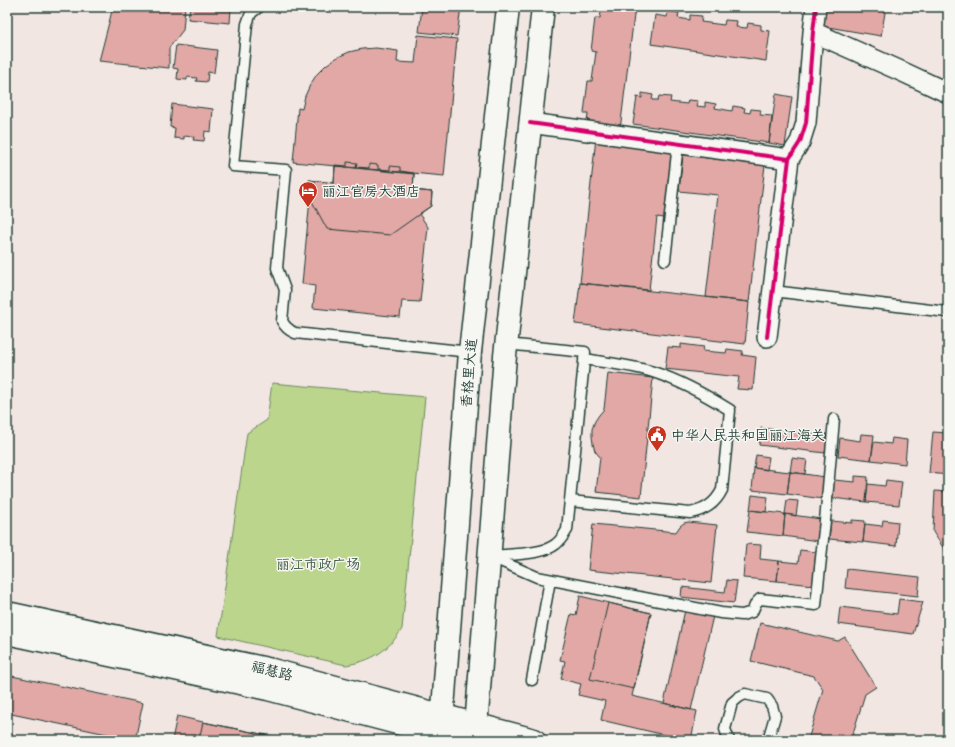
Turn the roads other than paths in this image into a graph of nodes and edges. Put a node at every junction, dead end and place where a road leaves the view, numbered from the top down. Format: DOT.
graph roads {
  1 [pos="259,7"];
  2 [pos="508,7"];
  3 [pos="543,7"];
  4 [pos="816,7"];
  5 [pos="813,32"];
  6 [pos="948,93"];
  7 [pos="530,122"];
  8 [pos="678,144"];
  9 [pos="789,159"];
  10 [pos="664,260"];
  11 [pos="773,291"];
  12 [pos="947,312"];
  13 [pos="767,337"];
  14 [pos="506,344"];
  15 [pos="470,352"];
  16 [pos="584,359"];
  17 [pos="834,419"];
  18 [pos="570,501"];
  19 [pos="489,556"];
  20 [pos="550,580"];
  21 [pos="7,613"];
  22 [pos="7,632"];
  23 [pos="532,680"];
  24 [pos="441,730"];
  25 [pos="476,732"];
  26 [pos="462,740"];
  27 [pos="534,740"];
  28 [pos="729,740"];
  29 [pos="768,740"];
  1 -- 15 [label="lane"];
  2 -- 15 [label="main road, 香格里大道"];
  3 -- 7 [label="main road"];
  4 -- 5 [label="street"];
  5 -- 6 [label="street"];
  5 -- 9 [label="street"];
  7 -- 8 [label="street"];
  7 -- 14 [label="main road"];
  8 -- 9 [label="street"];
  8 -- 10 [label="lane"];
  9 -- 11 [label="street"];
  11 -- 12 [label="lane"];
  11 -- 13 [label="street"];
  14 -- 16 [label="lane"];
  14 -- 19 [label="main road"];
  15 -- 24 [label="main road, 香格里大道"];
  16 -- 18 [label="lane"];
  16 -- 18 [label="lane"];
  17 -- 20 [label="lane"];
  18 -- 19 [label="lane"];
  19 -- 20 [label="lane"];
  19 -- 25 [label="main road"];
  20 -- 23 [label="lane"];
  21 -- 24 [label="main road, 福慧路"];
  22 -- 24 [label="main road, 福慧路"];
  24 -- 25 [label="main road, 福慧路"];
  24 -- 26 [label="main road, 福慧路"];
  25 -- 27 [label="main road, 福慧路"];
  28 -- 29 [label="lane"];
}
